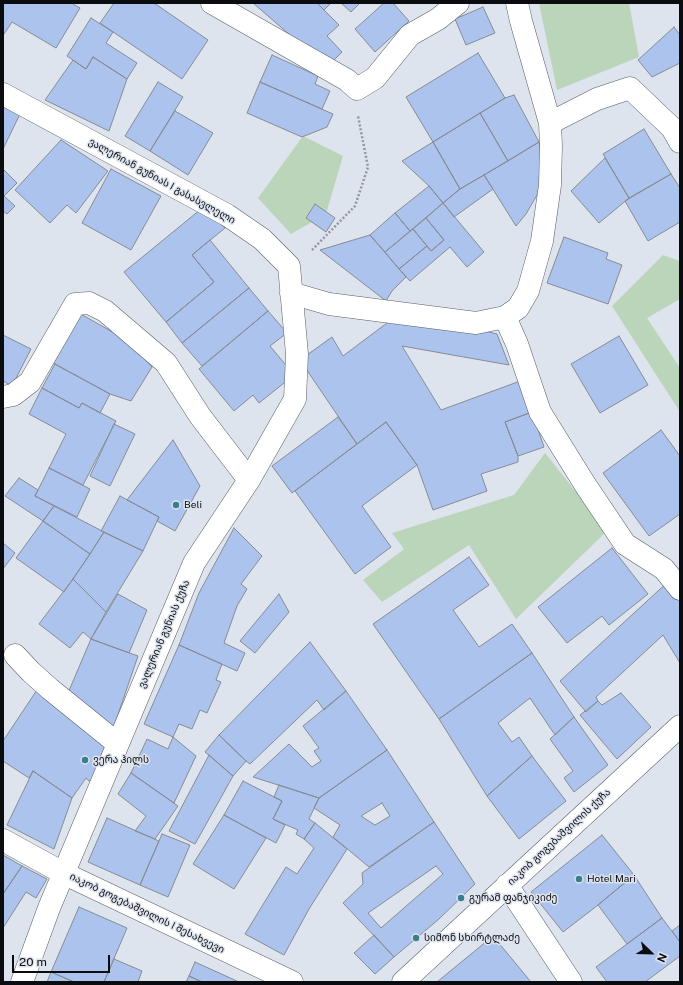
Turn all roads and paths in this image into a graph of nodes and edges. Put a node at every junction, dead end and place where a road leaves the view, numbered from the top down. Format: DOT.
graph roads {
  1 [pos="212,3"];
  2 [pos="458,3"];
  3 [pos="517,3"];
  4 [pos="357,89"];
  5 [pos="3,94"];
  6 [pos="550,123"];
  7 [pos="680,142"];
  8 [pos="311,251"];
  9 [pos="291,293"];
  10 [pos="504,317"];
  11 [pos="3,397"];
  12 [pos="249,480"];
  13 [pos="680,589"];
  14 [pos="15,655"];
  15 [pos="680,726"];
  16 [pos="118,744"];
  17 [pos="3,840"];
  18 [pos="63,873"];
  19 [pos="507,885"];
  20 [pos="22,982"];
  21 [pos="292,982"];
  22 [pos="403,982"];
  23 [pos="571,982"];
  1 -- 4 [label="street"];
  2 -- 4 [label="street"];
  3 -- 6 [label="street"];
  4 -- 8 [label="path"];
  5 -- 9 [label="street, ვალერიან გუნიას I გასასვლელი"];
  6 -- 7 [label="street"];
  6 -- 10 [label="street"];
  9 -- 10 [label="street"];
  9 -- 12 [label="street, ვალერიან გუნიას ქუჩა"];
  10 -- 13 [label="street"];
  11 -- 12 [label="street"];
  12 -- 16 [label="street, ვალერიან გუნიას ქუჩა"];
  14 -- 16 [label="street"];
  15 -- 19 [label="street, იაკობ გოგებაშვილის ქუჩა"];
  16 -- 18 [label="street, ვალერიან გუნიას ქუჩა"];
  17 -- 18 [label="street, იაკობ გოგებაშვილის I შესახვევი"];
  18 -- 20 [label="street, ვალერიან გუნიას ქუჩა"];
  18 -- 21 [label="street, იაკობ გოგებაშვილის I შესახვევი"];
  19 -- 22 [label="street, იაკობ გოგებაშვილის ქუჩა"];
  19 -- 23 [label="street"];
}
